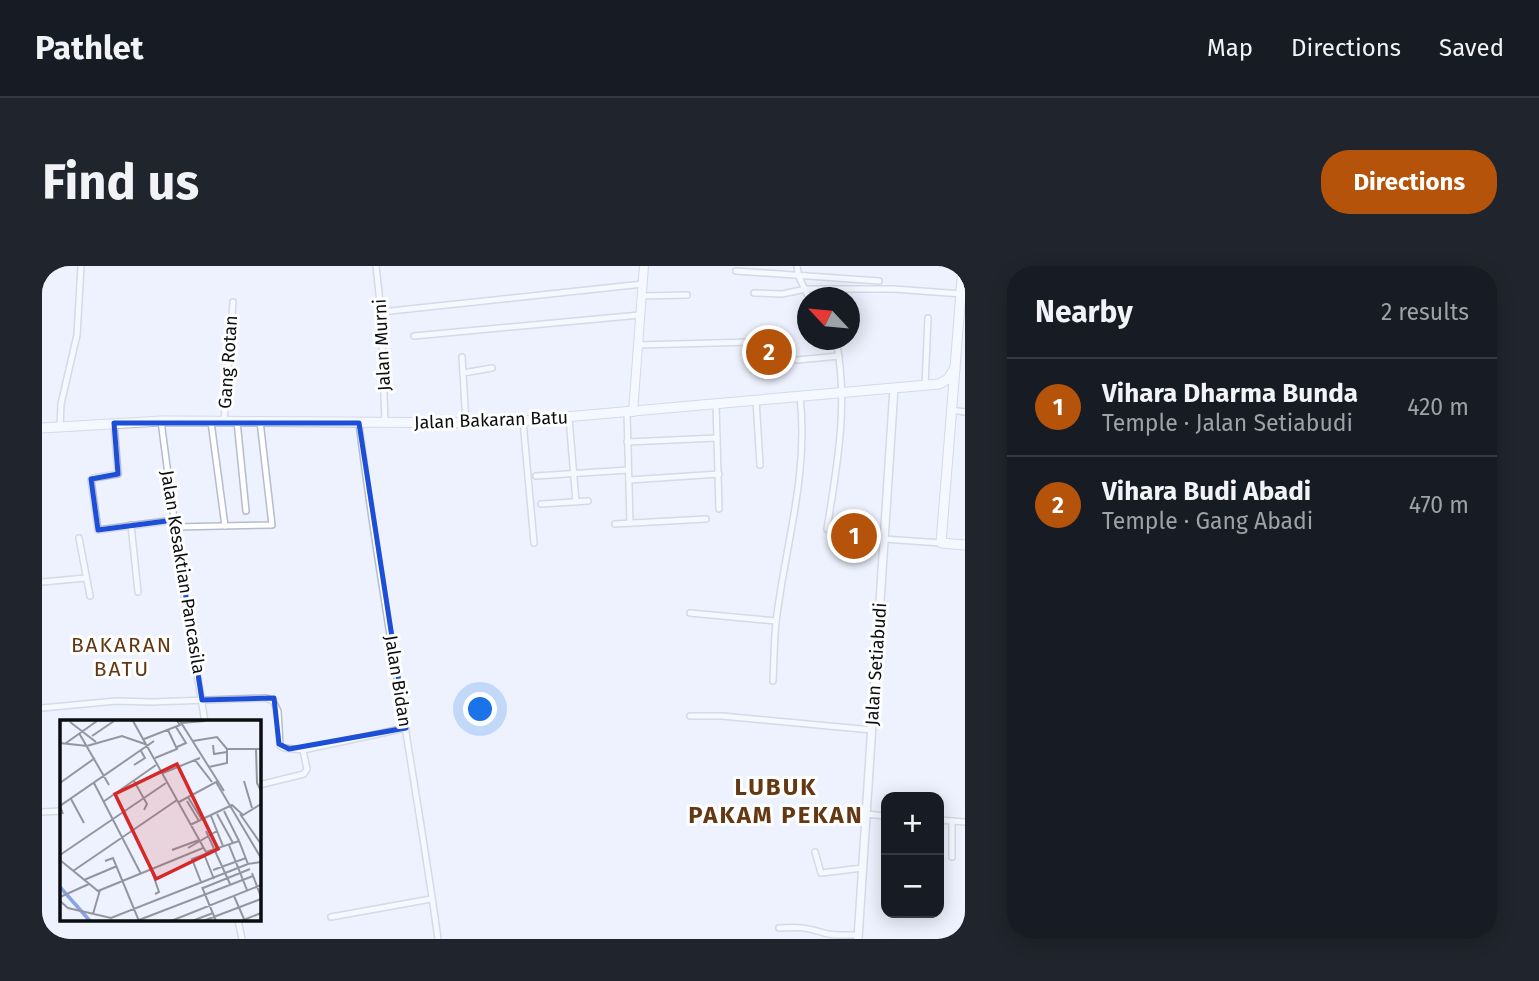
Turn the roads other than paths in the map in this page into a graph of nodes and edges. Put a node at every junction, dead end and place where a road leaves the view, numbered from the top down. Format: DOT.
graph roads {
  1 [pos="81,266"];
  2 [pos="376,266"];
  3 [pos="644,266"];
  4 [pos="797,266"];
  5 [pos="963,266"];
  6 [pos="736,271"];
  7 [pos="799,277"];
  8 [pos="879,281"];
  9 [pos="643,284"];
  10 [pos="805,287"];
  11 [pos="860,289"];
  12 [pos="797,291"];
  13 [pos="754,293"];
  14 [pos="963,294"];
  15 [pos="687,295"];
  16 [pos="642,296"];
  17 [pos="233,302"];
  18 [pos="381,312"];
  19 [pos="640,314"];
  20 [pos="928,318"];
  21 [pos="414,337"];
  22 [pos="752,342"];
  23 [pos="638,345"];
  24 [pos="838,350"];
  25 [pos="839,356"];
  26 [pos="462,357"];
  27 [pos="797,360"];
  28 [pos="492,368"];
  29 [pos="955,368"];
  30 [pos="463,373"];
  31 [pos="939,384"];
  32 [pos="925,386"];
  33 [pos="894,388"];
  34 [pos="844,393"];
  35 [pos="800,397"];
  36 [pos="756,401"];
  37 [pos="716,404"];
  38 [pos="952,405"];
  39 [pos="965,412"];
  40 [pos="630,413"];
  41 [pos="569,418"];
  42 [pos="161,421"];
  43 [pos="211,421"];
  44 [pos="224,421"];
  45 [pos="237,421"];
  46 [pos="260,421"];
  47 [pos="523,421"];
  48 [pos="114,423"];
  49 [pos="359,423"];
  50 [pos="385,423"];
  51 [pos="466,424"];
  52 [pos="60,426"];
  53 [pos="42,428"];
  54 [pos="717,438"];
  55 [pos="627,442"];
  56 [pos="760,465"];
  57 [pos="628,470"];
  58 [pos="719,474"];
  59 [pos="574,475"];
  60 [pos="537,476"];
  61 [pos="629,480"];
  62 [pos="588,501"];
  63 [pos="576,502"];
  64 [pos="541,505"];
  65 [pos="719,509"];
  66 [pos="246,511"];
  67 [pos="706,519"];
  68 [pos="630,523"];
  69 [pos="175,524"];
  70 [pos="615,524"];
  71 [pos="131,525"];
  72 [pos="225,526"];
  73 [pos="827,529"];
  74 [pos="79,538"];
  75 [pos="884,539"];
  76 [pos="534,543"];
  77 [pos="941,543"];
  78 [pos="965,545"];
  79 [pos="86,578"];
  80 [pos="42,583"];
  81 [pos="138,592"];
  82 [pos="90,596"];
  83 [pos="690,613"];
  84 [pos="776,621"];
  85 [pos="773,681"];
  86 [pos="202,701"];
  87 [pos="42,708"];
  88 [pos="690,716"];
  89 [pos="205,720"];
  90 [pos="406,728"];
  91 [pos="872,730"];
  92 [pos="303,750"];
  93 [pos="261,784"];
  94 [pos="60,811"];
  95 [pos="42,812"];
  96 [pos="866,814"];
  97 [pos="881,816"];
  98 [pos="944,820"];
  99 [pos="952,821"];
  100 [pos="965,822"];
  101 [pos="815,852"];
  102 [pos="952,857"];
  103 [pos="863,868"];
  104 [pos="431,899"];
  105 [pos="331,917"];
  106 [pos="779,928"];
  107 [pos="858,937"];
  108 [pos="438,939"];
  1 -- 52 [label="street"];
  2 -- 18 [label="street, Jalan Murni"];
  3 -- 9 [label="main road"];
  4 -- 7 [label="street"];
  5 -- 14 [label="main road"];
  6 -- 7 [label="street"];
  7 -- 8 [label="street"];
  7 -- 10 [label="street"];
  9 -- 16 [label="main road"];
  9 -- 18 [label="street"];
  11 -- 14 [label="street"];
  12 -- 13 [label="street"];
  14 -- 29 [label="main road"];
  15 -- 16 [label="street"];
  16 -- 19 [label="main road"];
  17 -- 44 [label="street, Gang Rotan"];
  18 -- 50 [label="street, Jalan Murni"];
  19 -- 21 [label="street"];
  19 -- 23 [label="main road"];
  20 -- 32 [label="street"];
  22 -- 23 [label="street"];
  23 -- 40 [label="main road"];
  24 -- 25 [label="street"];
  25 -- 27 [label="street"];
  25 -- 34 [label="street"];
  26 -- 30 [label="street"];
  28 -- 30 [label="street"];
  29 -- 31 [label="main road"];
  29 -- 38 [label="main road"];
  30 -- 51 [label="street"];
  31 -- 32 [label="main road, Jalan Bakaran Batu"];
  31 -- 38 [label="main road"];
  32 -- 33 [label="main road, Jalan Bakaran Batu"];
  33 -- 34 [label="main road, Jalan Bakaran Batu"];
  33 -- 75 [label="street, Jalan Setiabudi"];
  34 -- 35 [label="main road, Jalan Bakaran Batu"];
  34 -- 73 [label="street"];
  35 -- 36 [label="main road, Jalan Bakaran Batu"];
  35 -- 84 [label="street"];
  36 -- 37 [label="main road, Jalan Bakaran Batu"];
  36 -- 56 [label="street"];
  37 -- 40 [label="main road, Jalan Bakaran Batu"];
  37 -- 54 [label="street"];
  38 -- 39 [label="street"];
  38 -- 77 [label="main road"];
  40 -- 41 [label="main road, Jalan Bakaran Batu"];
  40 -- 55 [label="street"];
  41 -- 47 [label="main road, Jalan Bakaran Batu"];
  41 -- 59 [label="street"];
  42 -- 43 [label="main road, Jalan Bakaran Batu"];
  42 -- 48 [label="main road, Jalan Bakaran Batu"];
  42 -- 69 [label="street, Jalan Kesaktian Pancasila"];
  43 -- 44 [label="main road, Jalan Bakaran Batu"];
  43 -- 72 [label="street"];
  44 -- 45 [label="main road, Jalan Bakaran Batu"];
  45 -- 46 [label="main road, Jalan Bakaran Batu"];
  45 -- 66 [label="street"];
  46 -- 49 [label="main road, Jalan Bakaran Batu"];
  46 -- 72 [label="street"];
  47 -- 51 [label="main road, Jalan Bakaran Batu"];
  47 -- 76 [label="street"];
  48 -- 52 [label="main road, Jalan Bakaran Batu"];
  48 -- 71 [label="street"];
  49 -- 50 [label="main road, Jalan Bakaran Batu"];
  49 -- 90 [label="street, Jalan Bidan"];
  50 -- 51 [label="main road, Jalan Bakaran Batu"];
  52 -- 53 [label="main road, Jalan Bakaran Batu"];
  54 -- 55 [label="street"];
  54 -- 58 [label="street"];
  55 -- 57 [label="street"];
  57 -- 59 [label="street"];
  57 -- 61 [label="street"];
  58 -- 61 [label="street"];
  58 -- 65 [label="street"];
  59 -- 60 [label="street"];
  59 -- 63 [label="street"];
  61 -- 68 [label="street"];
  62 -- 63 [label="street"];
  63 -- 64 [label="street"];
  67 -- 68 [label="street"];
  68 -- 70 [label="street"];
  69 -- 71 [label="street"];
  69 -- 72 [label="street"];
  69 -- 86 [label="street, Jalan Kesaktian Pancasila"];
  71 -- 81 [label="street"];
  74 -- 79 [label="street"];
  75 -- 77 [label="street"];
  75 -- 91 [label="street, Jalan Setiabudi"];
  77 -- 78 [label="main road"];
  79 -- 80 [label="street"];
  79 -- 82 [label="street"];
  83 -- 84 [label="street"];
  84 -- 85 [label="street"];
  86 -- 87 [label="street"];
  86 -- 89 [label="street, Jalan Kesaktian Pancasila"];
  86 -- 92 [label="street"];
  88 -- 91 [label="street"];
  90 -- 92 [label="street"];
  90 -- 104 [label="street, Jalan Bidan"];
  91 -- 96 [label="street, Jalan Setiabudi"];
  92 -- 93 [label="street"];
  94 -- 95 [label="street"];
  96 -- 97 [label="street"];
  96 -- 103 [label="street, Jalan Setiabudi"];
  98 -- 99 [label="street"];
  99 -- 100 [label="street"];
  99 -- 102 [label="street"];
  101 -- 103 [label="street"];
  103 -- 107 [label="street, Jalan Setiabudi"];
  104 -- 105 [label="street"];
  104 -- 108 [label="street, Jalan Bidan"];
  106 -- 107 [label="street"];
}
